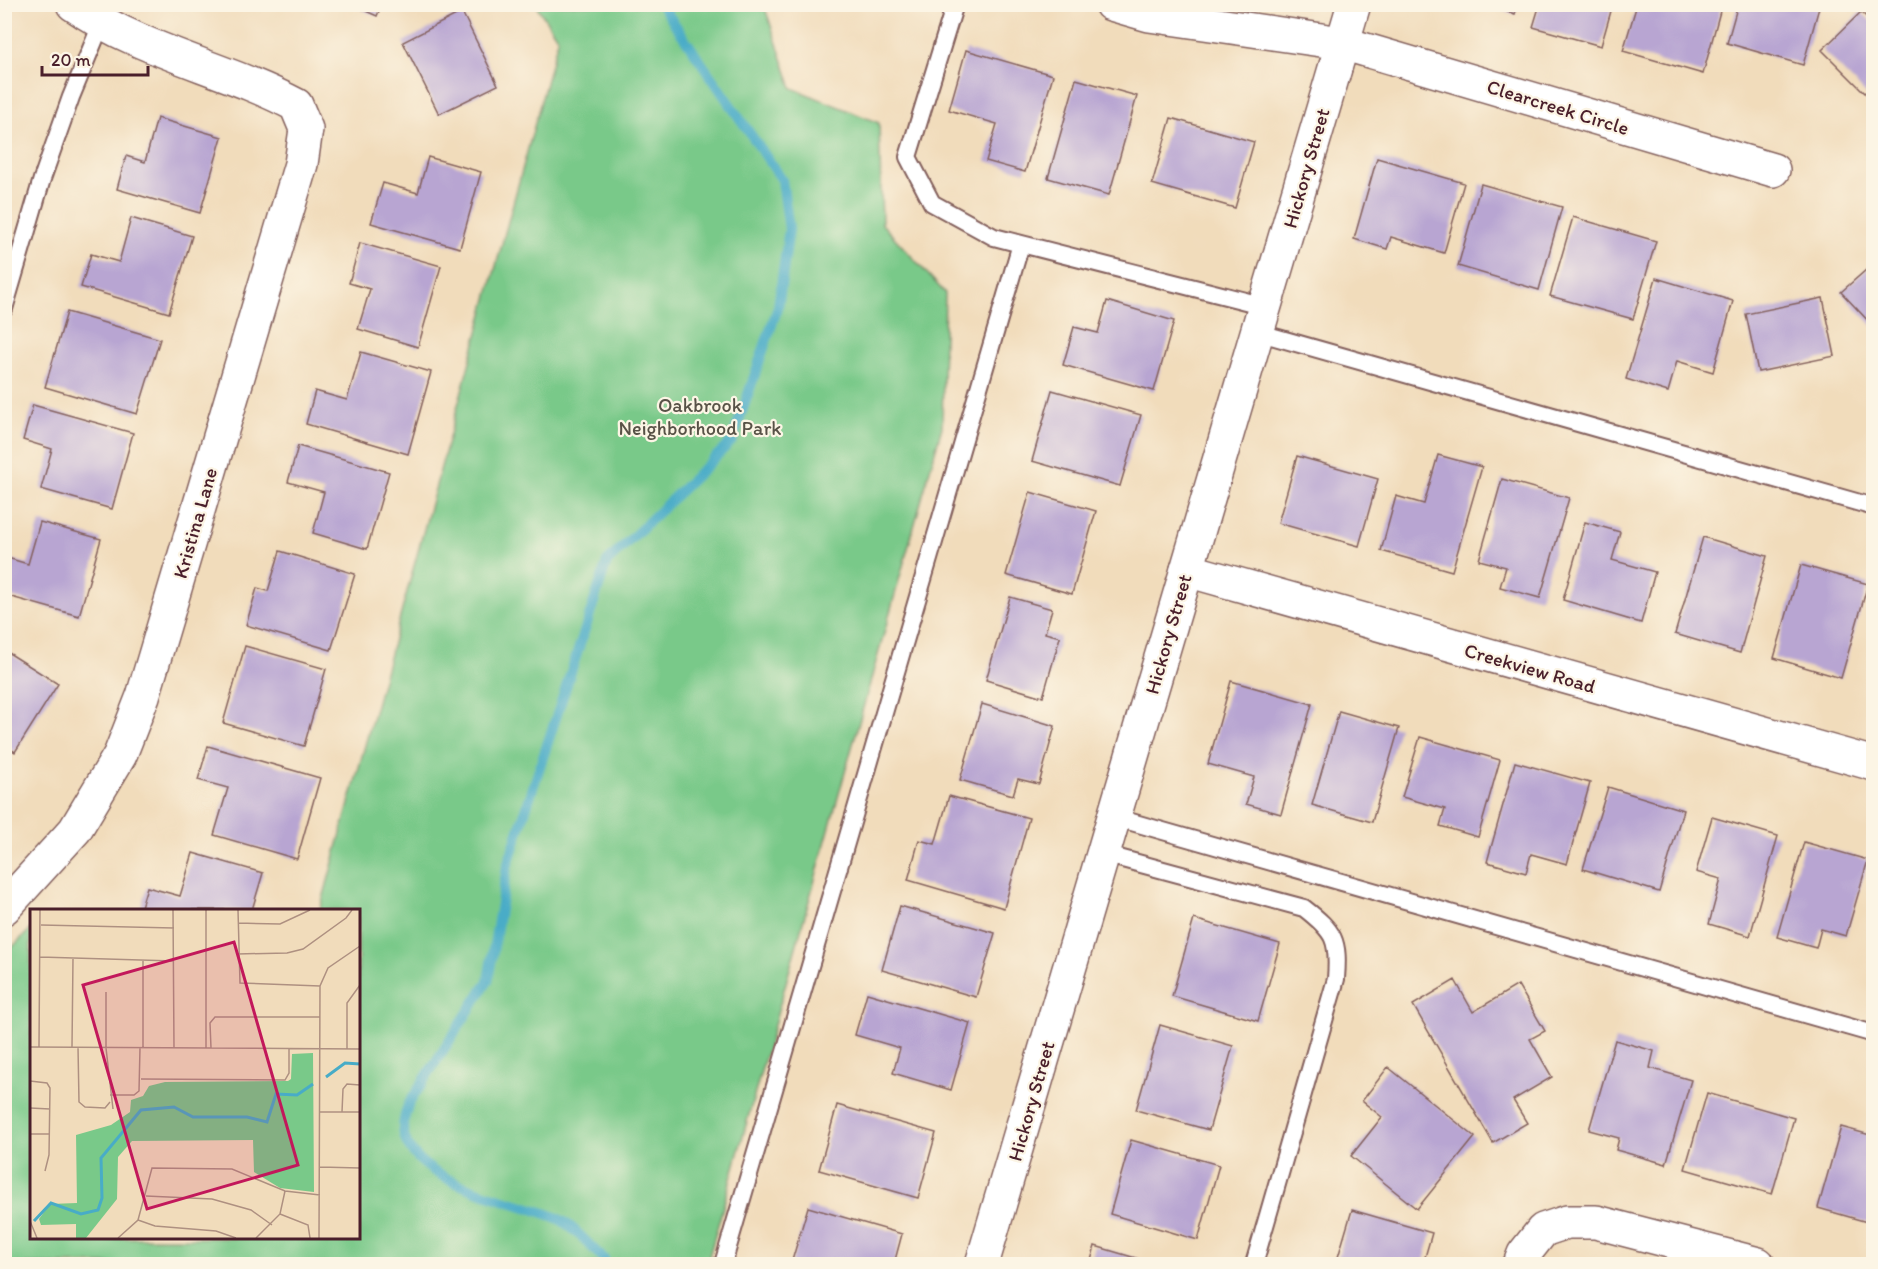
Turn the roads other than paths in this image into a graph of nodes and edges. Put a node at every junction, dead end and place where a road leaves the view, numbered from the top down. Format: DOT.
graph roads {
  1 [pos="73,4"];
  2 [pos="956,4"];
  3 [pos="1111,4"];
  4 [pos="1354,4"];
  5 [pos="102,22"];
  6 [pos="1342,43"];
  7 [pos="1773,170"];
  8 [pos="1021,244"];
  9 [pos="4,309"];
  10 [pos="1261,319"];
  11 [pos="1874,507"];
  12 [pos="1187,570"];
  13 [pos="1871,756"];
  14 [pos="1114,816"];
  15 [pos="1104,854"];
  16 [pos="4,908"];
  17 [pos="1874,1034"];
  18 [pos="723,1264"];
  19 [pos="982,1264"];
  20 [pos="1254,1264"];
  21 [pos="1520,1264"];
  22 [pos="1758,1264"];
  1 -- 5 [label="street"];
  2 -- 8 [label="lane"];
  3 -- 6 [label="street, Clearcreek Circle"];
  4 -- 6 [label="street, Hickory Street"];
  5 -- 9 [label="lane"];
  5 -- 16 [label="street, Kristina Lane"];
  6 -- 7 [label="street, Clearcreek Circle"];
  6 -- 10 [label="street, Hickory Street"];
  8 -- 10 [label="lane"];
  8 -- 18 [label="lane"];
  10 -- 11 [label="lane"];
  10 -- 12 [label="street, Hickory Street"];
  12 -- 13 [label="street, Creekview Road"];
  12 -- 14 [label="street, Hickory Street"];
  14 -- 15 [label="street, Hickory Street"];
  14 -- 17 [label="lane"];
  15 -- 19 [label="street, Hickory Street"];
  15 -- 20 [label="lane"];
  21 -- 22 [label="street"];
}
